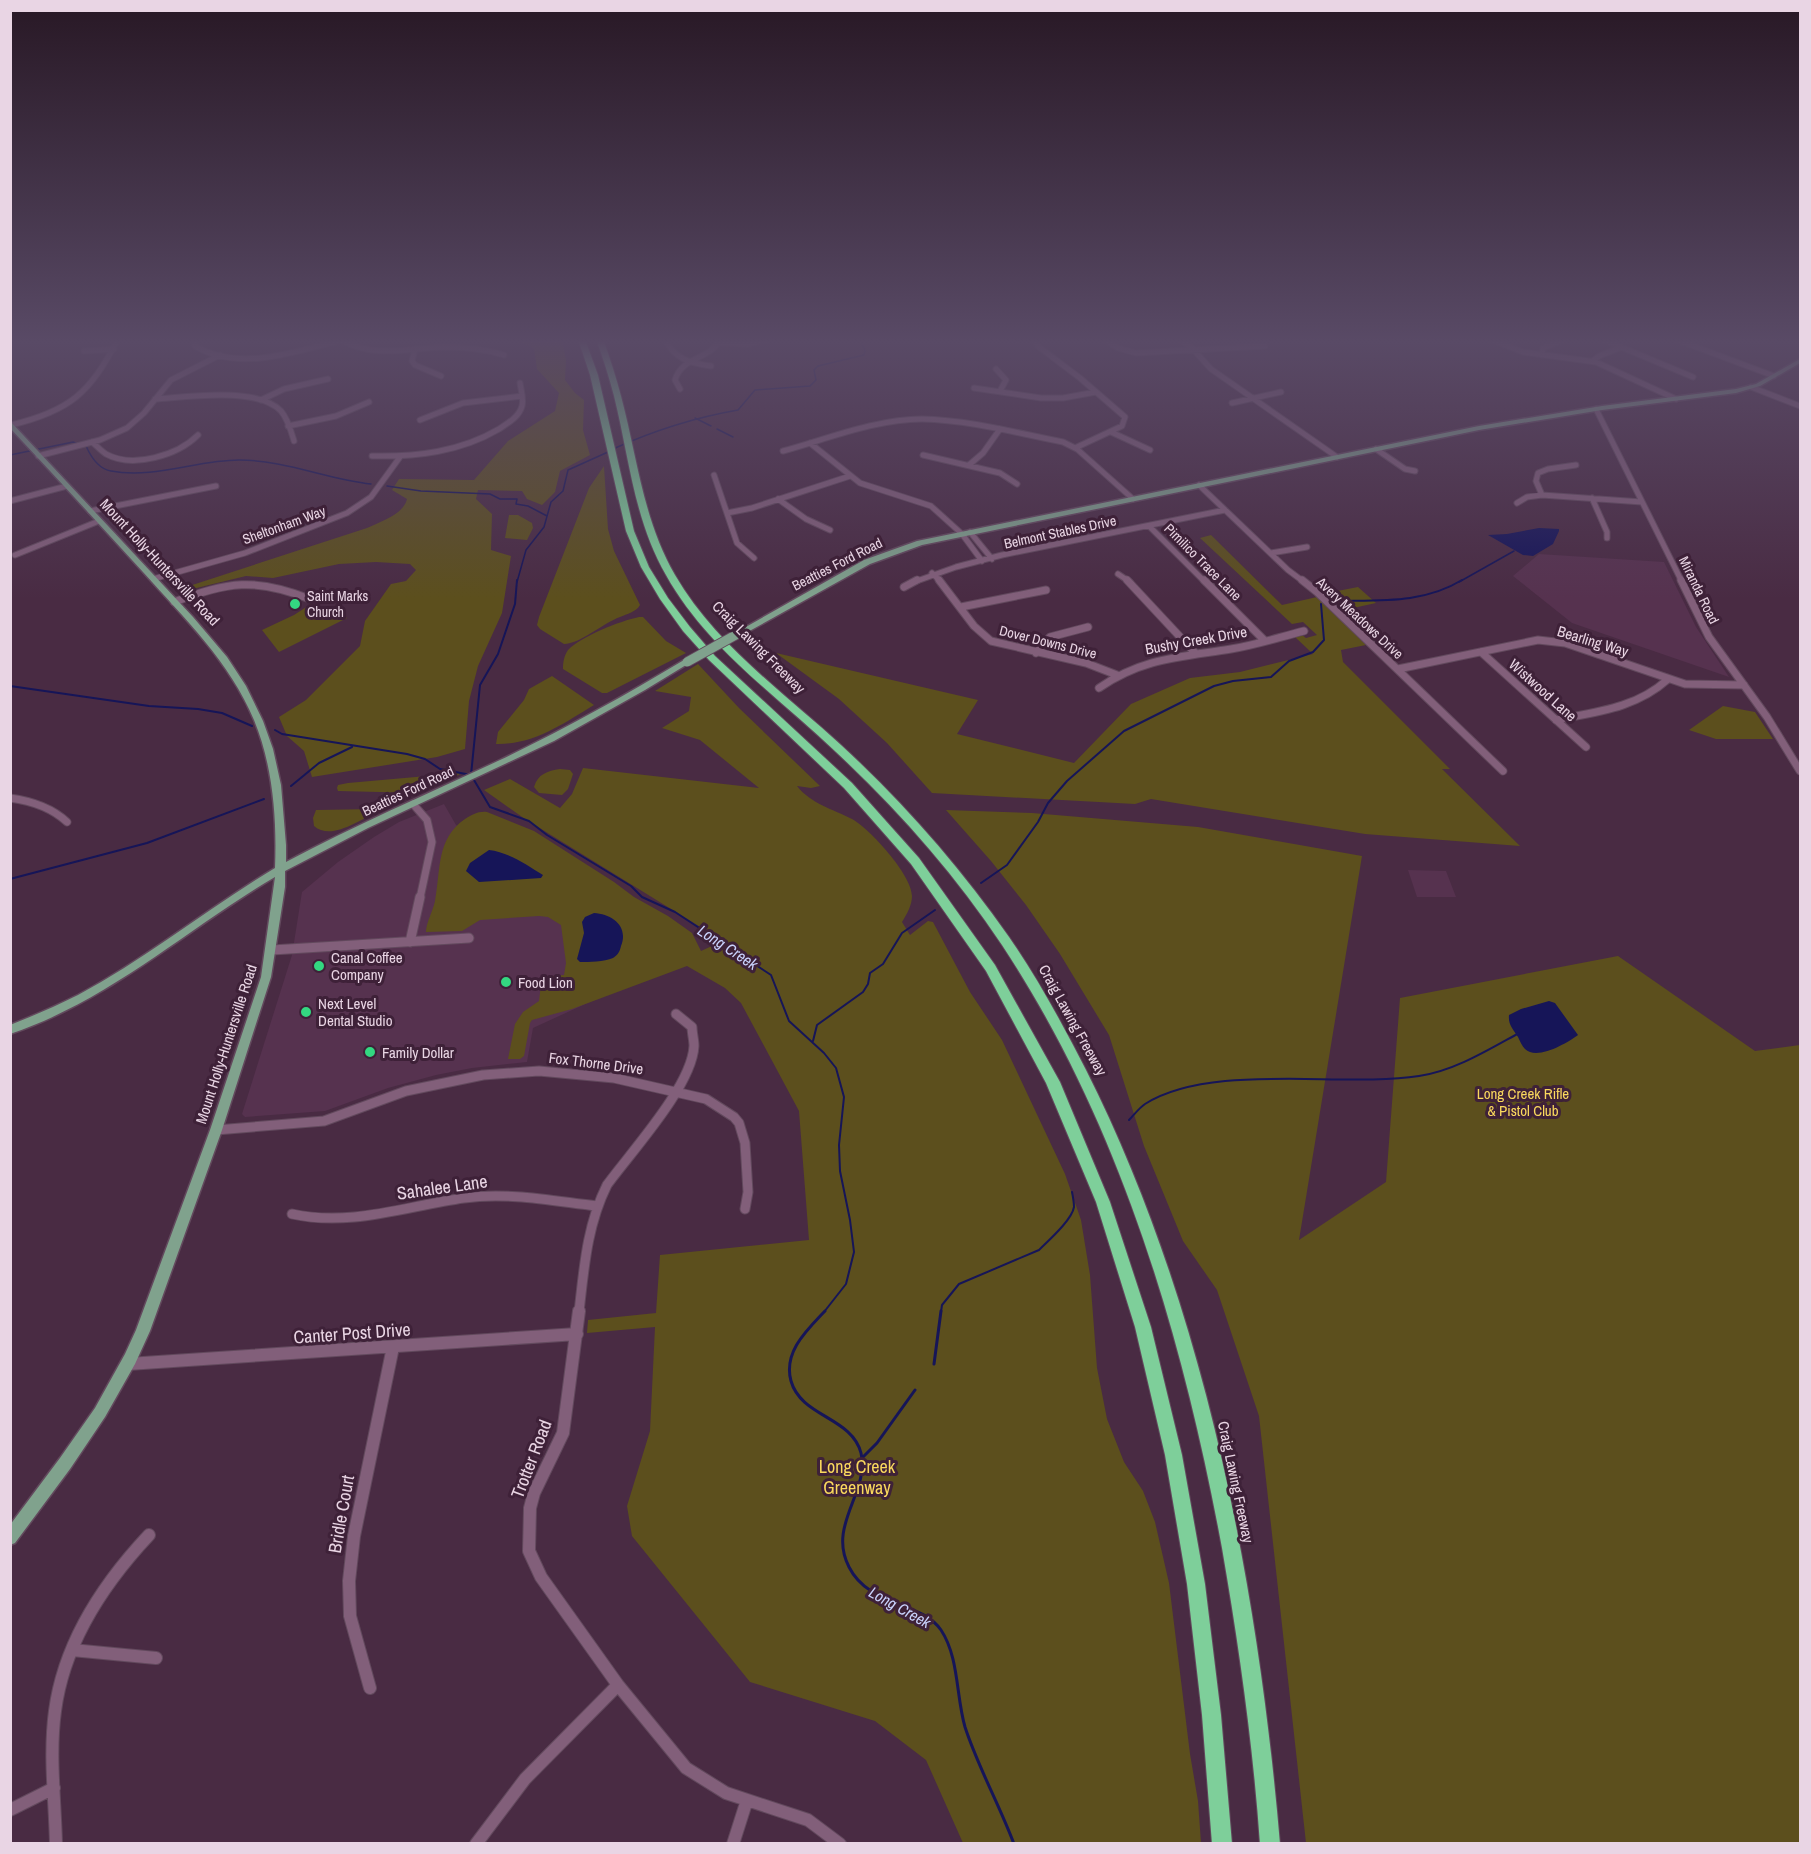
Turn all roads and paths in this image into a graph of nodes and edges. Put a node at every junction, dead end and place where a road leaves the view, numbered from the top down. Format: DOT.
graph roads {
  1 [pos="12,426"];
  2 [pos="130,426"];
  3 [pos="288,426"];
  4 [pos="503,426"];
  5 [pos="604,426"];
  6 [pos="623,426"];
  7 [pos="872,426"];
  8 [pos="978,426"];
  9 [pos="1122,426"];
  10 [pos="1292,426"];
  11 [pos="1493,426"];
  12 [pos="1604,426"];
  13 [pos="1000,429"];
  14 [pos="1111,432"];
  15 [pos="198,435"];
  16 [pos="294,441"];
  17 [pos="92,442"];
  18 [pos="810,443"];
  19 [pos="1075,448"];
  20 [pos="1376,449"];
  21 [pos="1150,450"];
  22 [pos="783,451"];
  23 [pos="923,455"];
  24 [pos="38,456"];
  25 [pos="372,456"];
  26 [pos="400,457"];
  27 [pos="1337,457"];
  28 [pos="969,465"];
  29 [pos="1576,465"];
  30 [pos="1414,471"];
  31 [pos="714,475"];
  32 [pos="850,476"];
  33 [pos="1017,484"];
  34 [pos="1199,485"];
  35 [pos="67,486"];
  36 [pos="216,486"];
  37 [pos="1542,495"];
  38 [pos="1592,498"];
  39 [pos="778,499"];
  40 [pos="1133,499"];
  41 [pos="10,501"];
  42 [pos="1642,502"];
  43 [pos="1517,503"];
  44 [pos="1224,510"];
  45 [pos="90,512"];
  46 [pos="726,513"];
  47 [pos="99,521"];
  48 [pos="1149,526"];
  49 [pos="831,530"];
  50 [pos="966,533"];
  51 [pos="1607,538"];
  52 [pos="1307,547"];
  53 [pos="1271,553"];
  54 [pos="15,555"];
  55 [pos="754,558"];
  56 [pos="992,558"];
  57 [pos="982,561"];
  58 [pos="932,573"];
  59 [pos="1118,574"];
  60 [pos="153,579"];
  61 [pos="904,587"];
  62 [pos="1046,590"];
  63 [pos="310,599"];
  64 [pos="174,602"];
  65 [pos="961,607"];
  66 [pos="1088,627"];
  67 [pos="1304,631"];
  68 [pos="1265,641"];
  69 [pos="1481,652"];
  70 [pos="1036,653"];
  71 [pos="1196,654"];
  72 [pos="1398,669"];
  73 [pos="1117,675"];
  74 [pos="1667,680"];
  75 [pos="1744,685"];
  76 [pos="1099,688"];
  77 [pos="1556,720"];
  78 [pos="1586,747"];
  79 [pos="1503,771"];
  80 [pos="1800,771"];
  81 [pos="10,798"];
  82 [pos="413,804"];
  83 [pos="67,822"];
  84 [pos="281,868"];
  85 [pos="469,938"];
  86 [pos="410,942"];
  87 [pos="272,950"];
  88 [pos="676,1014"];
  89 [pos="10,1030"];
  90 [pos="674,1091"];
  91 [pos="216,1130"];
  92 [pos="597,1206"];
  93 [pos="745,1209"];
  94 [pos="292,1214"];
  95 [pos="577,1334"];
  96 [pos="393,1347"];
  97 [pos="128,1364"];
  98 [pos="149,1535"];
  99 [pos="10,1538"];
  100 [pos="72,1650"];
  101 [pos="156,1658"];
  102 [pos="618,1685"];
  103 [pos="370,1688"];
  104 [pos="54,1788"];
  105 [pos="747,1800"];
  106 [pos="10,1810"];
  107 [pos="1269,1839"];
  108 [pos="57,1844"];
  109 [pos="476,1844"];
  110 [pos="733,1844"];
  111 [pos="840,1844"];
  112 [pos="1222,1844"];
  1 -- 24 [label="main road, Mount Holly-Huntersville Road"];
  2 -- 17 [label="street"];
  3 -- 16 [label="street"];
  4 -- 26 [label="street"];
  5 -- 112 [label="highway"];
  6 -- 107 [label="highway, Craig Lawing Freeway"];
  7 -- 18 [label="street"];
  8 -- 13 [label="street"];
  9 -- 14 [label="street"];
  10 -- 27 [label="street"];
  11 -- 20 [label="main road, Beatties Ford Road"];
  12 -- 42 [label="street, Miranda Road"];
  13 -- 19 [label="street"];
  13 -- 28 [label="street"];
  14 -- 19 [label="street"];
  14 -- 21 [label="street"];
  15 -- 17 [label="street"];
  17 -- 24 [label="street"];
  18 -- 22 [label="street"];
  18 -- 32 [label="street"];
  19 -- 40 [label="street"];
  20 -- 27 [label="main road, Beatties Ford Road"];
  20 -- 30 [label="street"];
  23 -- 28 [label="street"];
  24 -- 35 [label="main road, Mount Holly-Huntersville Road"];
  25 -- 26 [label="street"];
  26 -- 60 [label="street, Sheltonham Way"];
  27 -- 34 [label="main road, Beatties Ford Road"];
  28 -- 33 [label="street"];
  29 -- 37 [label="street"];
  31 -- 46 [label="street"];
  32 -- 39 [label="street"];
  32 -- 50 [label="street"];
  34 -- 40 [label="main road, Beatties Ford Road"];
  34 -- 44 [label="street, Avery Meadows Drive"];
  35 -- 41 [label="street"];
  35 -- 45 [label="main road, Mount Holly-Huntersville Road"];
  36 -- 45 [label="street"];
  37 -- 38 [label="street"];
  37 -- 43 [label="street"];
  38 -- 42 [label="street"];
  38 -- 51 [label="street"];
  39 -- 46 [label="street"];
  39 -- 49 [label="street"];
  40 -- 50 [label="main road, Beatties Ford Road"];
  42 -- 75 [label="street, Miranda Road"];
  44 -- 48 [label="street, Belmont Stables Drive"];
  44 -- 53 [label="street, Avery Meadows Drive"];
  45 -- 47 [label="main road, Mount Holly-Huntersville Road"];
  46 -- 55 [label="street"];
  47 -- 54 [label="street"];
  47 -- 60 [label="main road, Mount Holly-Huntersville Road"];
  48 -- 56 [label="street, Belmont Stables Drive"];
  48 -- 68 [label="street, Pimilico Trace Lane"];
  50 -- 56 [label="street"];
  50 -- 57 [label="street"];
  50 -- 82 [label="main road, Beatties Ford Road, bridge"];
  52 -- 53 [label="street"];
  53 -- 72 [label="street, Avery Meadows Drive"];
  56 -- 57 [label="street, Belmont Stables Drive"];
  57 -- 58 [label="street, Belmont Stables Drive"];
  58 -- 61 [label="street, Belmont Stables Drive"];
  58 -- 65 [label="street, Dover Downs Drive"];
  59 -- 71 [label="street"];
  60 -- 64 [label="main road, Mount Holly-Huntersville Road"];
  62 -- 65 [label="street"];
  63 -- 64 [label="street"];
  64 -- 84 [label="main road, Mount Holly-Huntersville Road"];
  65 -- 70 [label="street, Dover Downs Drive"];
  66 -- 70 [label="street"];
  67 -- 68 [label="street, Bushy Creek Drive"];
  68 -- 71 [label="street, Bushy Creek Drive"];
  69 -- 72 [label="street, Bearling Way"];
  69 -- 74 [label="street, Bearling Way"];
  69 -- 77 [label="street, Wistwood Lane"];
  70 -- 73 [label="street, Dover Downs Drive"];
  71 -- 73 [label="street, Bushy Creek Drive"];
  72 -- 79 [label="street, Avery Meadows Drive"];
  73 -- 76 [label="street, Bushy Creek Drive"];
  74 -- 75 [label="street, Bearling Way"];
  74 -- 77 [label="street"];
  75 -- 80 [label="street, Miranda Road"];
  77 -- 78 [label="street, Wistwood Lane"];
  81 -- 83 [label="street"];
  82 -- 84 [label="main road, Beatties Ford Road"];
  82 -- 86 [label="street"];
  84 -- 87 [label="main road, Mount Holly-Huntersville Road"];
  84 -- 89 [label="main road, Beatties Ford Road"];
  85 -- 86 [label="street"];
  86 -- 87 [label="street"];
  87 -- 91 [label="main road, Mount Holly-Huntersville Road"];
  88 -- 90 [label="street, Trotter Road"];
  90 -- 91 [label="street, Fox Thorne Drive"];
  90 -- 92 [label="street, Trotter Road"];
  90 -- 93 [label="street, Fox Thorne Drive"];
  91 -- 97 [label="main road, Mount Holly-Huntersville Road"];
  92 -- 94 [label="street, Sahalee Lane"];
  92 -- 95 [label="street, Trotter Road"];
  95 -- 96 [label="street, Canter Post Drive"];
  95 -- 102 [label="street, Trotter Road"];
  96 -- 97 [label="street, Canter Post Drive"];
  96 -- 103 [label="street, Bridle Court"];
  97 -- 99 [label="main road, Mount Holly-Huntersville Road"];
  98 -- 100 [label="street"];
  100 -- 101 [label="street"];
  100 -- 104 [label="street"];
  102 -- 105 [label="street, Trotter Road"];
  102 -- 109 [label="street"];
  104 -- 106 [label="street"];
  104 -- 108 [label="street"];
  105 -- 110 [label="street"];
  105 -- 111 [label="street, Trotter Road"];
}
